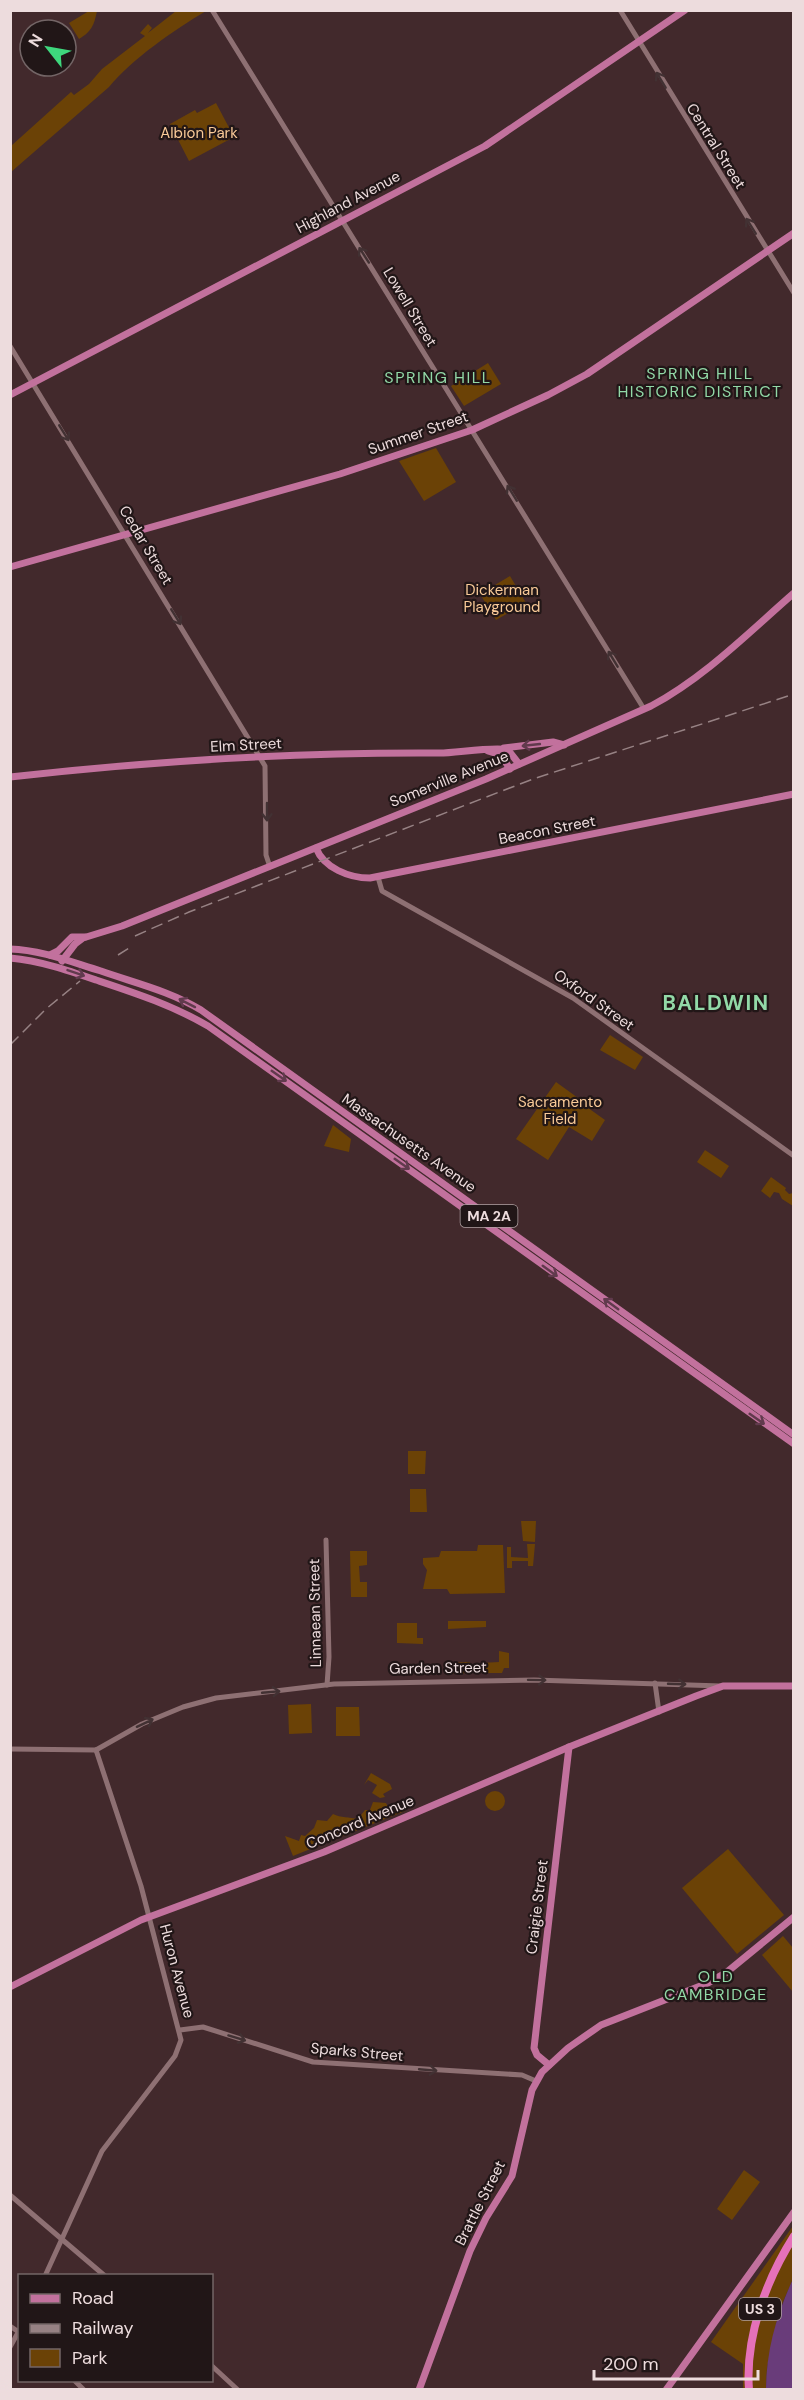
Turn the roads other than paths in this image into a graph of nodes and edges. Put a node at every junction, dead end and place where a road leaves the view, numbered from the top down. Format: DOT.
graph roads {
  1 [pos="212,10"];
  2 [pos="620,10"];
  3 [pos="685,10"];
  4 [pos="639,42"];
  5 [pos="342,221"];
  6 [pos="794,233"];
  7 [pos="766,251"];
  8 [pos="794,293"];
  9 [pos="10,346"];
  10 [pos="32,383"];
  11 [pos="10,395"];
  12 [pos="472,430"];
  13 [pos="126,535"];
  14 [pos="10,567"];
  15 [pos="794,593"];
  16 [pos="644,709"];
  17 [pos="564,745"];
  18 [pos="498,748"];
  19 [pos="483,751"];
  20 [pos="260,758"];
  21 [pos="519,764"];
  22 [pos="510,769"];
  23 [pos="10,777"];
  24 [pos="794,794"];
  25 [pos="316,848"];
  26 [pos="270,867"];
  27 [pos="378,877"];
  28 [pos="86,937"];
  29 [pos="10,949"];
  30 [pos="50,955"];
  31 [pos="10,958"];
  32 [pos="64,959"];
  33 [pos="51,964"];
  34 [pos="794,1156"];
  35 [pos="794,1435"];
  36 [pos="794,1444"];
  37 [pos="326,1540"];
  38 [pos="655,1683"];
  39 [pos="327,1685"];
  40 [pos="723,1686"];
  41 [pos="794,1686"];
  42 [pos="659,1712"];
  43 [pos="569,1747"];
  44 [pos="10,1749"];
  45 [pos="96,1750"];
  46 [pos="150,1917"];
  47 [pos="794,1917"];
  48 [pos="10,1987"];
  49 [pos="180,2030"];
  50 [pos="549,2065"];
  51 [pos="536,2081"];
  52 [pos="10,2195"];
  53 [pos="794,2212"];
  54 [pos="794,2235"];
  55 [pos="62,2239"];
  56 [pos="46,2274"];
  57 [pos="103,2274"];
  58 [pos="18,2333"];
  59 [pos="10,2347"];
  60 [pos="213,2367"];
  61 [pos="238,2390"];
  62 [pos="419,2390"];
  63 [pos="666,2390"];
  64 [pos="749,2390"];
  1 -- 5 [label="street, Lowell Street"];
  2 -- 4 [label="street, Central Street"];
  3 -- 4 [label="main road, Highland Avenue"];
  4 -- 5 [label="main road, Highland Avenue"];
  7 -- 4 [label="street, Central Street, one-way"];
  5 -- 10 [label="main road, Highland Avenue"];
  12 -- 5 [label="street, Lowell Street, one-way"];
  6 -- 7 [label="main road, Summer Street"];
  7 -- 8 [label="street, Central Street"];
  7 -- 12 [label="main road, Summer Street"];
  9 -- 10 [label="street, Cedar Street"];
  10 -- 11 [label="main road, Highland Avenue"];
  10 -- 13 [label="street, Cedar Street, one-way"];
  12 -- 13 [label="main road, Summer Street"];
  16 -- 12 [label="street, Lowell Street, one-way"];
  13 -- 14 [label="main road, Summer Street"];
  13 -- 20 [label="street, Cedar Street, one-way"];
  15 -- 16 [label="main road, Somerville Avenue"];
  16 -- 17 [label="main road, Somerville Avenue"];
  17 -- 18 [label="main road, Elm Street, one-way"];
  17 -- 21 [label="main road, Somerville Avenue"];
  18 -- 19 [label="main road, Elm Street"];
  18 -- 21 [label="main road"];
  19 -- 20 [label="main road, Elm Street"];
  19 -- 22 [label="main road"];
  20 -- 23 [label="main road, Elm Street"];
  20 -- 26 [label="street, Cedar Street, one-way"];
  21 -- 22 [label="main road, Somerville Avenue"];
  22 -- 25 [label="main road, Somerville Avenue"];
  24 -- 27 [label="main road, Beacon Street"];
  25 -- 26 [label="main road, Somerville Avenue"];
  25 -- 27 [label="main road, Beacon Street"];
  26 -- 28 [label="main road, Somerville Avenue"];
  27 -- 34 [label="street, Oxford Street"];
  28 -- 30 [label="main road, Somerville Avenue"];
  28 -- 32 [label="main road, Somerville Avenue"];
  29 -- 30 [label="main road, Massachusetts Avenue / MA 2A"];
  30 -- 32 [label="main road, Massachusetts Avenue / MA 2A"];
  31 -- 33 [label="main road, Massachusetts Avenue / MA 2A"];
  32 -- 33 [label="main road, Somerville Avenue"];
  35 -- 32 [label="main road, Massachusetts Avenue / MA 2A, one-way"];
  33 -- 36 [label="main road, Massachusetts Avenue / MA 2A, one-way"];
  37 -- 39 [label="street, Linnaean Street"];
  39 -- 38 [label="street, Garden Street, one-way"];
  38 -- 40 [label="street, Garden Street, one-way"];
  38 -- 42 [label="street"];
  45 -- 39 [label="street, Garden Street, one-way"];
  40 -- 41 [label="main road, Garden Street"];
  40 -- 42 [label="main road, Concord Avenue"];
  42 -- 43 [label="main road, Concord Avenue"];
  43 -- 46 [label="main road, Concord Avenue"];
  43 -- 50 [label="main road, Craigie Street"];
  44 -- 45 [label="street"];
  45 -- 46 [label="street, Huron Avenue"];
  46 -- 48 [label="main road, Concord Avenue"];
  46 -- 49 [label="street, Huron Avenue"];
  47 -- 50 [label="main road, Brattle Street"];
  49 -- 51 [label="street, Sparks Street, one-way"];
  49 -- 55 [label="street, Huron Avenue"];
  50 -- 51 [label="main road, Brattle Street"];
  51 -- 62 [label="main road, Brattle Street"];
  52 -- 55 [label="street"];
  53 -- 63 [label="main road"];
  54 -- 64 [label="highway, US 3"];
  55 -- 56 [label="street, Huron Avenue"];
  55 -- 57 [label="street"];
  58 -- 59 [label="street"];
  60 -- 61 [label="street"];
}
